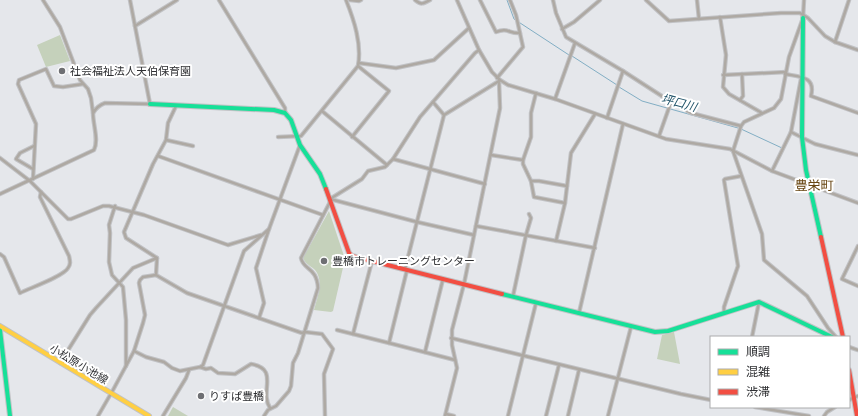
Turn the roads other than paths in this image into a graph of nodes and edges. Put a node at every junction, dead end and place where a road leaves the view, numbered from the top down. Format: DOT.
graph roads {
  1 [pos="44,0"];
  2 [pos="130,0"];
  3 [pos="177,0"];
  4 [pos="219,0"];
  5 [pos="346,0"];
  6 [pos="350,0"];
  7 [pos="361,0"];
  8 [pos="414,0"];
  9 [pos="430,0"];
  10 [pos="457,0"];
  11 [pos="480,0"];
  12 [pos="510,0"];
  13 [pos="553,0"];
  14 [pos="600,0"];
  15 [pos="646,0"];
  16 [pos="697,0"];
  17 [pos="804,0"];
  18 [pos="849,0"];
  19 [pos="803,16"];
  20 [pos="720,17"];
  21 [pos="699,19"];
  22 [pos="135,26"];
  23 [pos="469,28"];
  24 [pos="562,29"];
  25 [pos="520,33"];
  26 [pos="835,42"];
  27 [pos="575,43"];
  28 [pos="479,50"];
  29 [pos="858,50"];
  30 [pos="358,65"];
  31 [pos="623,71"];
  32 [pos="785,73"];
  33 [pos="742,74"];
  34 [pos="723,75"];
  35 [pos="801,77"];
  36 [pos="499,80"];
  37 [pos="83,84"];
  38 [pos="536,93"];
  39 [pos="555,99"];
  40 [pos="740,100"];
  41 [pos="433,102"];
  42 [pos="671,102"];
  43 [pos="150,104"];
  44 [pos="176,106"];
  45 [pos="322,111"];
  46 [pos="93,113"];
  47 [pos="285,113"];
  48 [pos="763,113"];
  49 [pos="858,113"];
  50 [pos="594,114"];
  51 [pos="444,115"];
  52 [pos="606,118"];
  53 [pos="623,124"];
  54 [pos="740,126"];
  55 [pos="791,132"];
  56 [pos="298,136"];
  57 [pos="659,136"];
  58 [pos="278,137"];
  59 [pos="352,137"];
  60 [pos="802,137"];
  61 [pos="166,140"];
  62 [pos="300,145"];
  63 [pos="34,146"];
  64 [pos="193,146"];
  65 [pos="733,151"];
  66 [pos="491,155"];
  67 [pos="858,155"];
  68 [pos="158,156"];
  69 [pos="0,158"];
  70 [pos="394,159"];
  71 [pos="523,160"];
  72 [pos="387,165"];
  73 [pos="33,169"];
  74 [pos="430,170"];
  75 [pos="772,171"];
  76 [pos="741,176"];
  77 [pos="31,180"];
  78 [pos="531,181"];
  79 [pos="485,184"];
  80 [pos="567,186"];
  81 [pos="810,186"];
  82 [pos="41,191"];
  83 [pos="0,194"];
  84 [pos="280,200"];
  85 [pos="330,200"];
  86 [pos="565,203"];
  87 [pos="858,204"];
  88 [pos="115,206"];
  89 [pos="133,211"];
  90 [pos="529,214"];
  91 [pos="323,215"];
  92 [pos="417,222"];
  93 [pos="476,226"];
  94 [pos="269,228"];
  95 [pos="261,235"];
  96 [pos="474,235"];
  97 [pos="526,235"];
  98 [pos="556,241"];
  99 [pos="858,246"];
  100 [pos="595,248"];
  101 [pos="0,254"];
  102 [pos="157,258"];
  103 [pos="372,261"];
  104 [pos="406,270"];
  105 [pos="156,275"];
  106 [pos="444,279"];
  107 [pos="120,283"];
  108 [pos="464,284"];
  109 [pos="858,286"];
  110 [pos="513,297"];
  111 [pos="759,302"];
  112 [pos="536,303"];
  113 [pos="224,306"];
  114 [pos="579,313"];
  115 [pos="724,313"];
  116 [pos="259,318"];
  117 [pos="0,326"];
  118 [pos="631,326"];
  119 [pos="0,330"];
  120 [pos="337,330"];
  121 [pos="305,332"];
  122 [pos="353,334"];
  123 [pos="752,336"];
  124 [pos="830,336"];
  125 [pos="835,336"];
  126 [pos="843,336"];
  127 [pos="451,338"];
  128 [pos="389,343"];
  129 [pos="134,351"];
  130 [pos="425,352"];
  131 [pos="523,356"];
  132 [pos="456,360"];
  133 [pos="60,363"];
  134 [pos="559,365"];
  135 [pos="126,366"];
  136 [pos="200,367"];
  137 [pos="189,369"];
  138 [pos="579,370"];
  139 [pos="2,372"];
  140 [pos="850,374"];
  141 [pos="616,379"];
  142 [pos="111,394"];
  143 [pos="856,397"];
  144 [pos="710,400"];
  145 [pos="270,408"];
  146 [pos="761,408"];
  147 [pos="833,408"];
  148 [pos="445,415"];
  149 [pos="10,416"];
  150 [pos="98,416"];
  151 [pos="149,416"];
  152 [pos="163,416"];
  153 [pos="264,416"];
  154 [pos="325,416"];
  155 [pos="454,416"];
  156 [pos="508,416"];
  157 [pos="546,416"];
  158 [pos="568,416"];
  159 [pos="608,416"];
  160 [pos="809,416"];
  161 [pos="824,416"];
  162 [pos="857,416"];
  1 -- 37 [label="street"];
  2 -- 22 [label="street"];
  3 -- 22 [label="street"];
  4 -- 47 [label="street"];
  5 -- 30 [label="street"];
  6 -- 7 [label="street"];
  8 -- 9 [label="street"];
  10 -- 23 [label="street"];
  11 -- 25 [label="street"];
  12 -- 25 [label="street"];
  13 -- 24 [label="street"];
  14 -- 24 [label="street"];
  15 -- 21 [label="street"];
  16 -- 21 [label="street"];
  17 -- 19 [label="street"];
  18 -- 26 [label="street"];
  19 -- 20 [label="street"];
  19 -- 26 [label="street"];
  19 -- 32 [label="street"];
  19 -- 35 [label="street"];
  20 -- 21 [label="street"];
  20 -- 34 [label="street"];
  22 -- 43 [label="street"];
  23 -- 28 [label="street"];
  23 -- 30 [label="street"];
  24 -- 27 [label="street"];
  25 -- 36 [label="street"];
  26 -- 29 [label="street"];
  27 -- 31 [label="street"];
  27 -- 39 [label="street"];
  28 -- 36 [label="street"];
  28 -- 41 [label="street"];
  30 -- 45 [label="street"];
  30 -- 59 [label="street"];
  31 -- 42 [label="street"];
  31 -- 52 [label="street"];
  32 -- 33 [label="street"];
  32 -- 35 [label="street"];
  32 -- 48 [label="street"];
  33 -- 34 [label="street"];
  33 -- 40 [label="street"];
  34 -- 40 [label="street"];
  35 -- 49 [label="street"];
  35 -- 55 [label="street"];
  35 -- 60 [label="street"];
  36 -- 38 [label="street"];
  36 -- 51 [label="street"];
  36 -- 66 [label="street"];
  37 -- 46 [label="street"];
  37 -- 63 [label="street"];
  38 -- 39 [label="street"];
  38 -- 71 [label="street"];
  39 -- 50 [label="street"];
  40 -- 48 [label="street"];
  41 -- 51 [label="street"];
  41 -- 70 [label="street"];
  42 -- 54 [label="street"];
  42 -- 57 [label="street"];
  43 -- 44 [label="street"];
  43 -- 46 [label="street"];
  44 -- 47 [label="street"];
  44 -- 61 [label="street"];
  45 -- 56 [label="street"];
  45 -- 59 [label="street"];
  46 -- 77 [label="street"];
  47 -- 56 [label="street"];
  48 -- 54 [label="street"];
  50 -- 52 [label="street"];
  50 -- 80 [label="street"];
  51 -- 74 [label="street"];
  52 -- 53 [label="street"];
  53 -- 57 [label="street"];
  53 -- 100 [label="street"];
  54 -- 65 [label="street"];
  55 -- 60 [label="street"];
  55 -- 75 [label="street"];
  56 -- 58 [label="street"];
  56 -- 62 [label="street"];
  57 -- 65 [label="street"];
  59 -- 72 [label="street"];
  60 -- 67 [label="street"];
  60 -- 81 [label="street"];
  61 -- 64 [label="street"];
  61 -- 68 [label="street"];
  62 -- 84 [label="street"];
  62 -- 85 [label="street"];
  63 -- 73 [label="street"];
  63 -- 73 [label="street"];
  65 -- 75 [label="street"];
  65 -- 76 [label="street"];
  66 -- 71 [label="street"];
  66 -- 79 [label="street"];
  68 -- 84 [label="street"];
  68 -- 89 [label="street"];
  69 -- 77 [label="street"];
  70 -- 72 [label="street"];
  70 -- 74 [label="street"];
  71 -- 78 [label="street"];
  72 -- 85 [label="street"];
  73 -- 77 [label="street"];
  74 -- 79 [label="street"];
  74 -- 92 [label="street"];
  75 -- 81 [label="street"];
  76 -- 115 [label="street"];
  76 -- 125 [label="street"];
  77 -- 82 [label="street"];
  77 -- 83 [label="street"];
  78 -- 80 [label="street"];
  78 -- 86 [label="street"];
  79 -- 93 [label="street"];
  80 -- 86 [label="street"];
  81 -- 87 [label="street"];
  81 -- 126 [label="street"];
  82 -- 88 [label="street"];
  82 -- 101 [label="street"];
  84 -- 91 [label="street"];
  84 -- 94 [label="street"];
  85 -- 91 [label="street"];
  85 -- 92 [label="street"];
  85 -- 103 [label="street"];
  86 -- 98 [label="street"];
  88 -- 89 [label="street"];
  88 -- 107 [label="street"];
  89 -- 95 [label="street"];
  89 -- 102 [label="street"];
  90 -- 97 [label="street"];
  91 -- 121 [label="street"];
  92 -- 96 [label="street"];
  92 -- 104 [label="street"];
  93 -- 96 [label="street"];
  93 -- 97 [label="street"];
  94 -- 95 [label="street"];
  94 -- 116 [label="street"];
  95 -- 113 [label="street"];
  96 -- 108 [label="street"];
  97 -- 98 [label="street"];
  97 -- 110 [label="street"];
  98 -- 100 [label="street"];
  99 -- 109 [label="street"];
  100 -- 114 [label="street"];
  102 -- 105 [label="street"];
  102 -- 107 [label="street"];
  103 -- 104 [label="street"];
  103 -- 122 [label="street"];
  104 -- 106 [label="street"];
  104 -- 128 [label="street"];
  105 -- 113 [label="street"];
  105 -- 129 [label="street"];
  106 -- 108 [label="street"];
  106 -- 130 [label="street"];
  107 -- 133 [label="street"];
  107 -- 135 [label="street"];
  108 -- 110 [label="street"];
  108 -- 127 [label="street"];
  110 -- 112 [label="street"];
  111 -- 115 [label="street"];
  111 -- 123 [label="street"];
  111 -- 124 [label="street"];
  112 -- 114 [label="street"];
  112 -- 131 [label="street"];
  113 -- 116 [label="street"];
  113 -- 136 [label="street"];
  114 -- 118 [label="street"];
  115 -- 118 [label="street"];
  116 -- 121 [label="street"];
  117 -- 133 [label="street, 小松原小池線"];
  118 -- 141 [label="street"];
  119 -- 139 [label="street"];
  120 -- 122 [label="street"];
  121 -- 145 [label="street"];
  121 -- 154 [label="street"];
  122 -- 128 [label="street"];
  127 -- 131 [label="street"];
  127 -- 132 [label="street"];
  128 -- 130 [label="street"];
  129 -- 135 [label="street"];
  129 -- 137 [label="street"];
  130 -- 132 [label="street"];
  131 -- 134 [label="street"];
  131 -- 156 [label="street"];
  132 -- 148 [label="street"];
  133 -- 142 [label="street, 小松原小池線"];
  134 -- 138 [label="street"];
  134 -- 157 [label="street"];
  135 -- 142 [label="street"];
  136 -- 137 [label="street"];
  136 -- 145 [label="street"];
  137 -- 152 [label="street"];
  138 -- 141 [label="street"];
  138 -- 158 [label="street"];
  139 -- 149 [label="street"];
  140 -- 143 [label="street"];
  141 -- 144 [label="street"];
  141 -- 159 [label="street"];
  142 -- 150 [label="street"];
  142 -- 151 [label="street, 小松原小池線"];
  143 -- 162 [label="street"];
  145 -- 153 [label="street"];
  146 -- 160 [label="street"];
  147 -- 161 [label="street"];
  148 -- 155 [label="street"];
}
